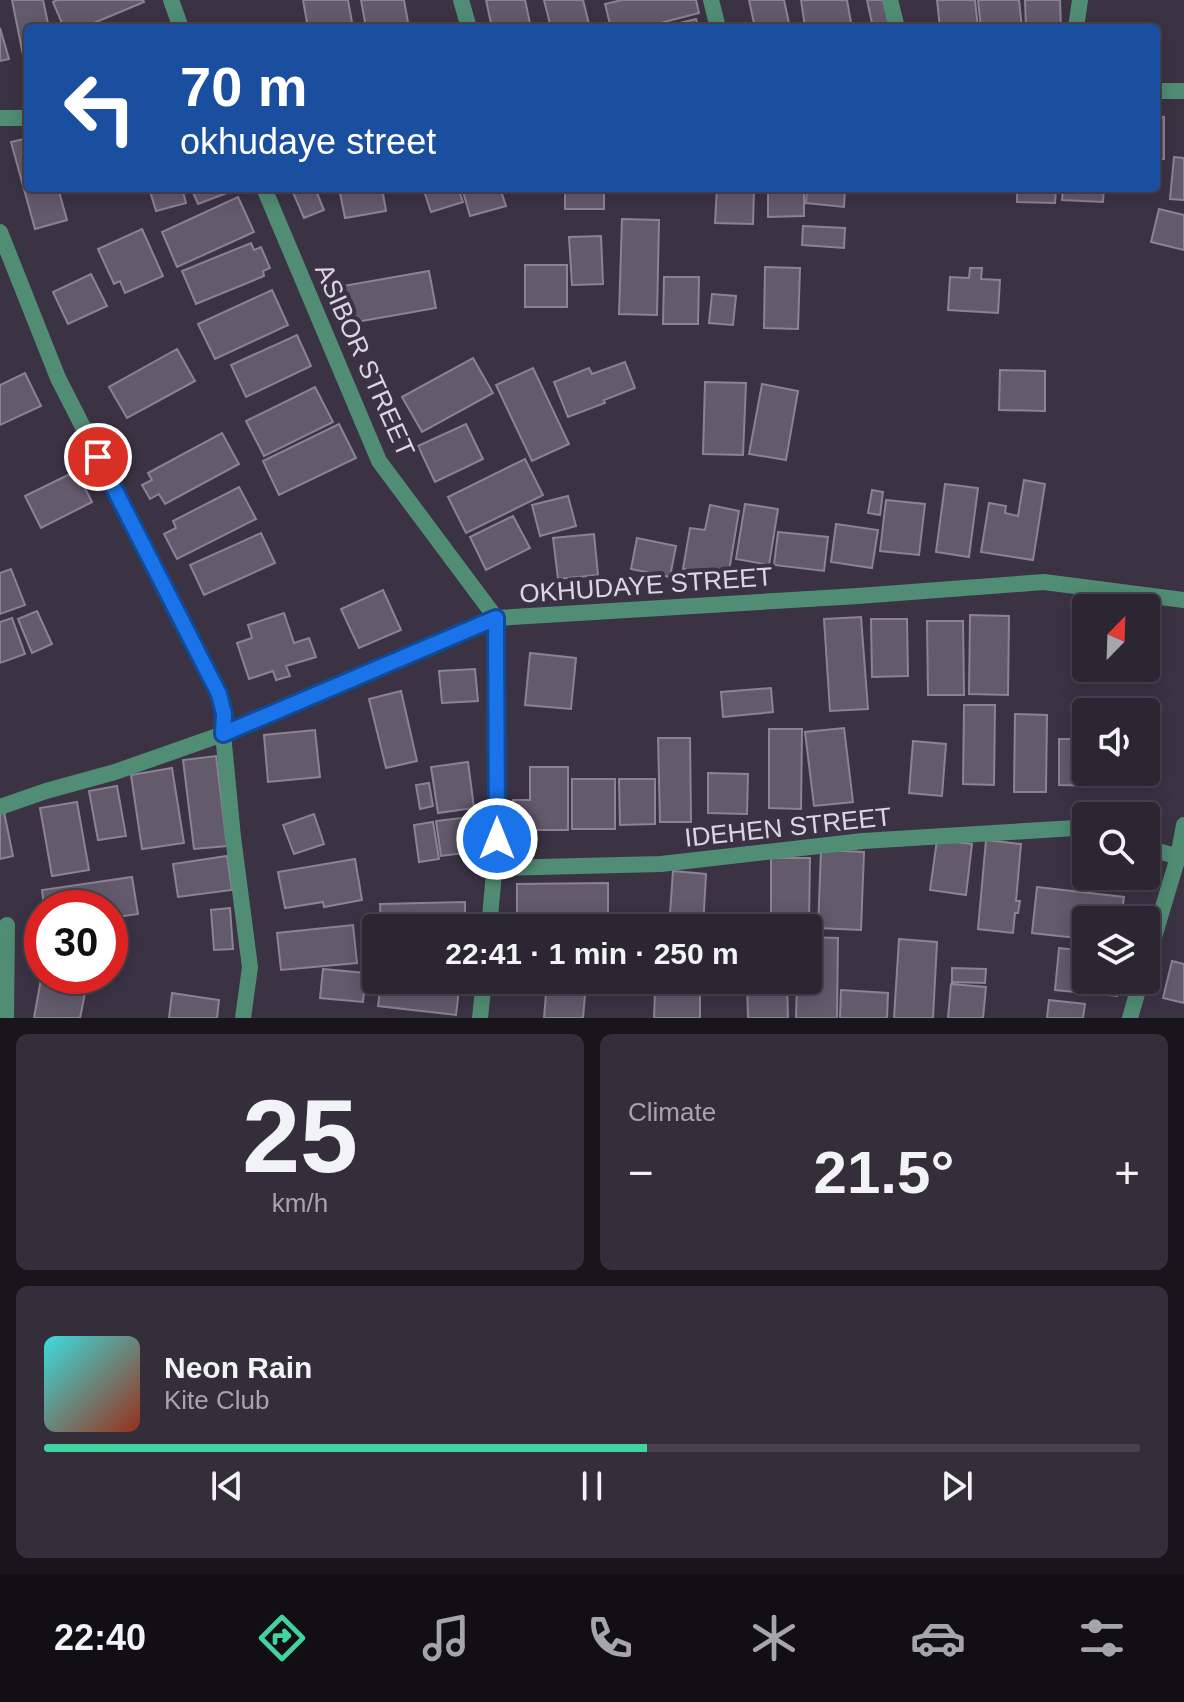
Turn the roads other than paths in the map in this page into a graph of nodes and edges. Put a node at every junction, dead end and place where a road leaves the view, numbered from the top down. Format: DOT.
graph roads {
  1 [pos="461,0"];
  2 [pos="711,0"];
  3 [pos="890,0"];
  4 [pos="1080,0"];
  5 [pos="171,1"];
  6 [pos="180,24"];
  7 [pos="468,24"];
  8 [pos="717,24"];
  9 [pos="896,24"];
  10 [pos="1077,24"];
  11 [pos="1160,91"];
  12 [pos="1184,91"];
  13 [pos="0,118"];
  14 [pos="24,118"];
  15 [pos="266,192"];
  16 [pos="0,232"];
  17 [pos="1184,600"];
  18 [pos="496,618"];
  19 [pos="223,734"];
  20 [pos="0,807"];
  21 [pos="1184,825"];
  22 [pos="1072,828"];
  23 [pos="1160,852"];
  24 [pos="1181,858"];
  25 [pos="494,868"];
  26 [pos="490,914"];
  27 [pos="1160,922"];
  28 [pos="7,925"];
  29 [pos="483,994"];
  30 [pos="1137,994"];
  31 [pos="6,1018"];
  32 [pos="243,1018"];
  33 [pos="480,1018"];
  34 [pos="1130,1018"];
  1 -- 7 [label="street"];
  2 -- 8 [label="street"];
  3 -- 9 [label="street"];
  4 -- 10 [label="street"];
  5 -- 6 [label="street"];
  11 -- 12 [label="street"];
  13 -- 14 [label="street"];
  15 -- 18 [label="street, ASIBOR STREET"];
  16 -- 19 [label="street"];
  17 -- 18 [label="street, OKHUDAYE STREET"];
  18 -- 19 [label="street, OKHUDAYE STREET"];
  18 -- 25 [label="street"];
  19 -- 20 [label="street, OKHUDAYE STREET"];
  19 -- 32 [label="street"];
  21 -- 24 [label="street"];
  22 -- 25 [label="street, IDEHEN STREET"];
  23 -- 24 [label="street"];
  24 -- 27 [label="street"];
  25 -- 26 [label="street"];
  28 -- 31 [label="street"];
  29 -- 33 [label="street"];
  30 -- 34 [label="street"];
}
